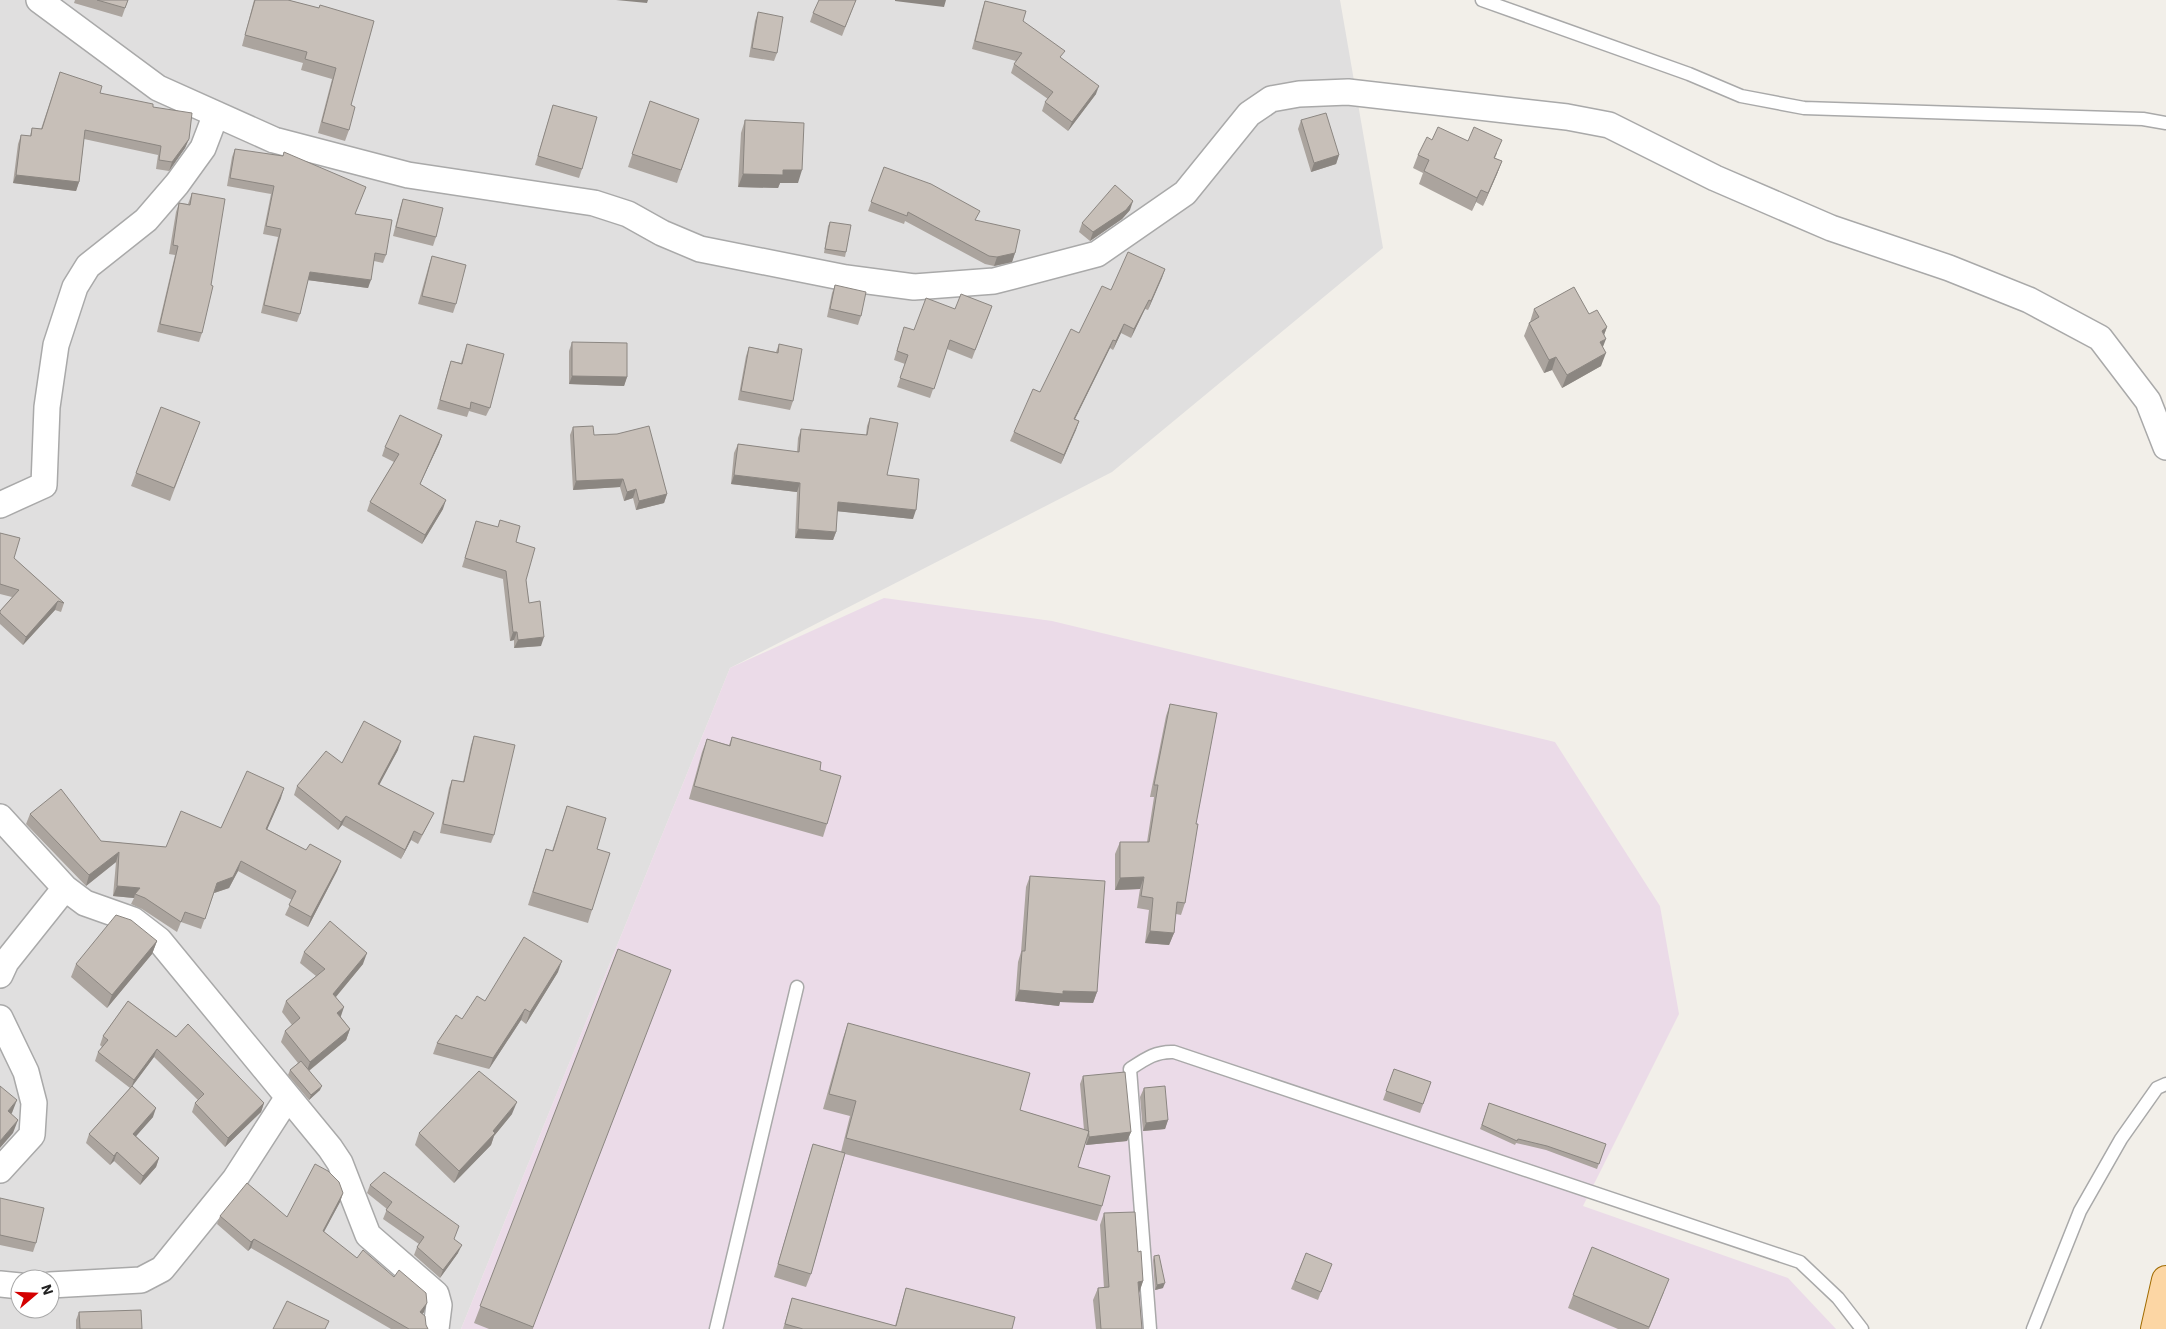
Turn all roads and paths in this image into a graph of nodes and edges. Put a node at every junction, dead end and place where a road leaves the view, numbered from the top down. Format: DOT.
graph roads {
  1 [pos="39,0"];
  2 [pos="1482,0"];
  3 [pos="216,114"];
  4 [pos="2166,123"];
  5 [pos="2166,446"];
  6 [pos="0,505"];
  7 [pos="0,817"];
  8 [pos="65,888"];
  9 [pos="0,975"];
  10 [pos="796,987"];
  11 [pos="0,1018"];
  12 [pos="2166,1084"];
  13 [pos="288,1098"];
  14 [pos="0,1170"];
  15 [pos="2166,1280"];
  16 [pos="60,1284"];
  17 [pos="436,1329"];
  18 [pos="716,1329"];
  19 [pos="1150,1329"];
  20 [pos="1862,1329"];
  21 [pos="2033,1329"];
  22 [pos="2156,1329"];
  1 -- 3 [label="street"];
  2 -- 4 [label="lane"];
  3 -- 5 [label="street"];
  3 -- 6 [label="street"];
  7 -- 8 [label="street"];
  8 -- 9 [label="street"];
  8 -- 13 [label="street"];
  10 -- 18 [label="lane"];
  11 -- 14 [label="street"];
  12 -- 21 [label="lane"];
  13 -- 16 [label="street"];
  13 -- 17 [label="street"];
  15 -- 22 [label="main road"];
  19 -- 20 [label="lane"];
}
